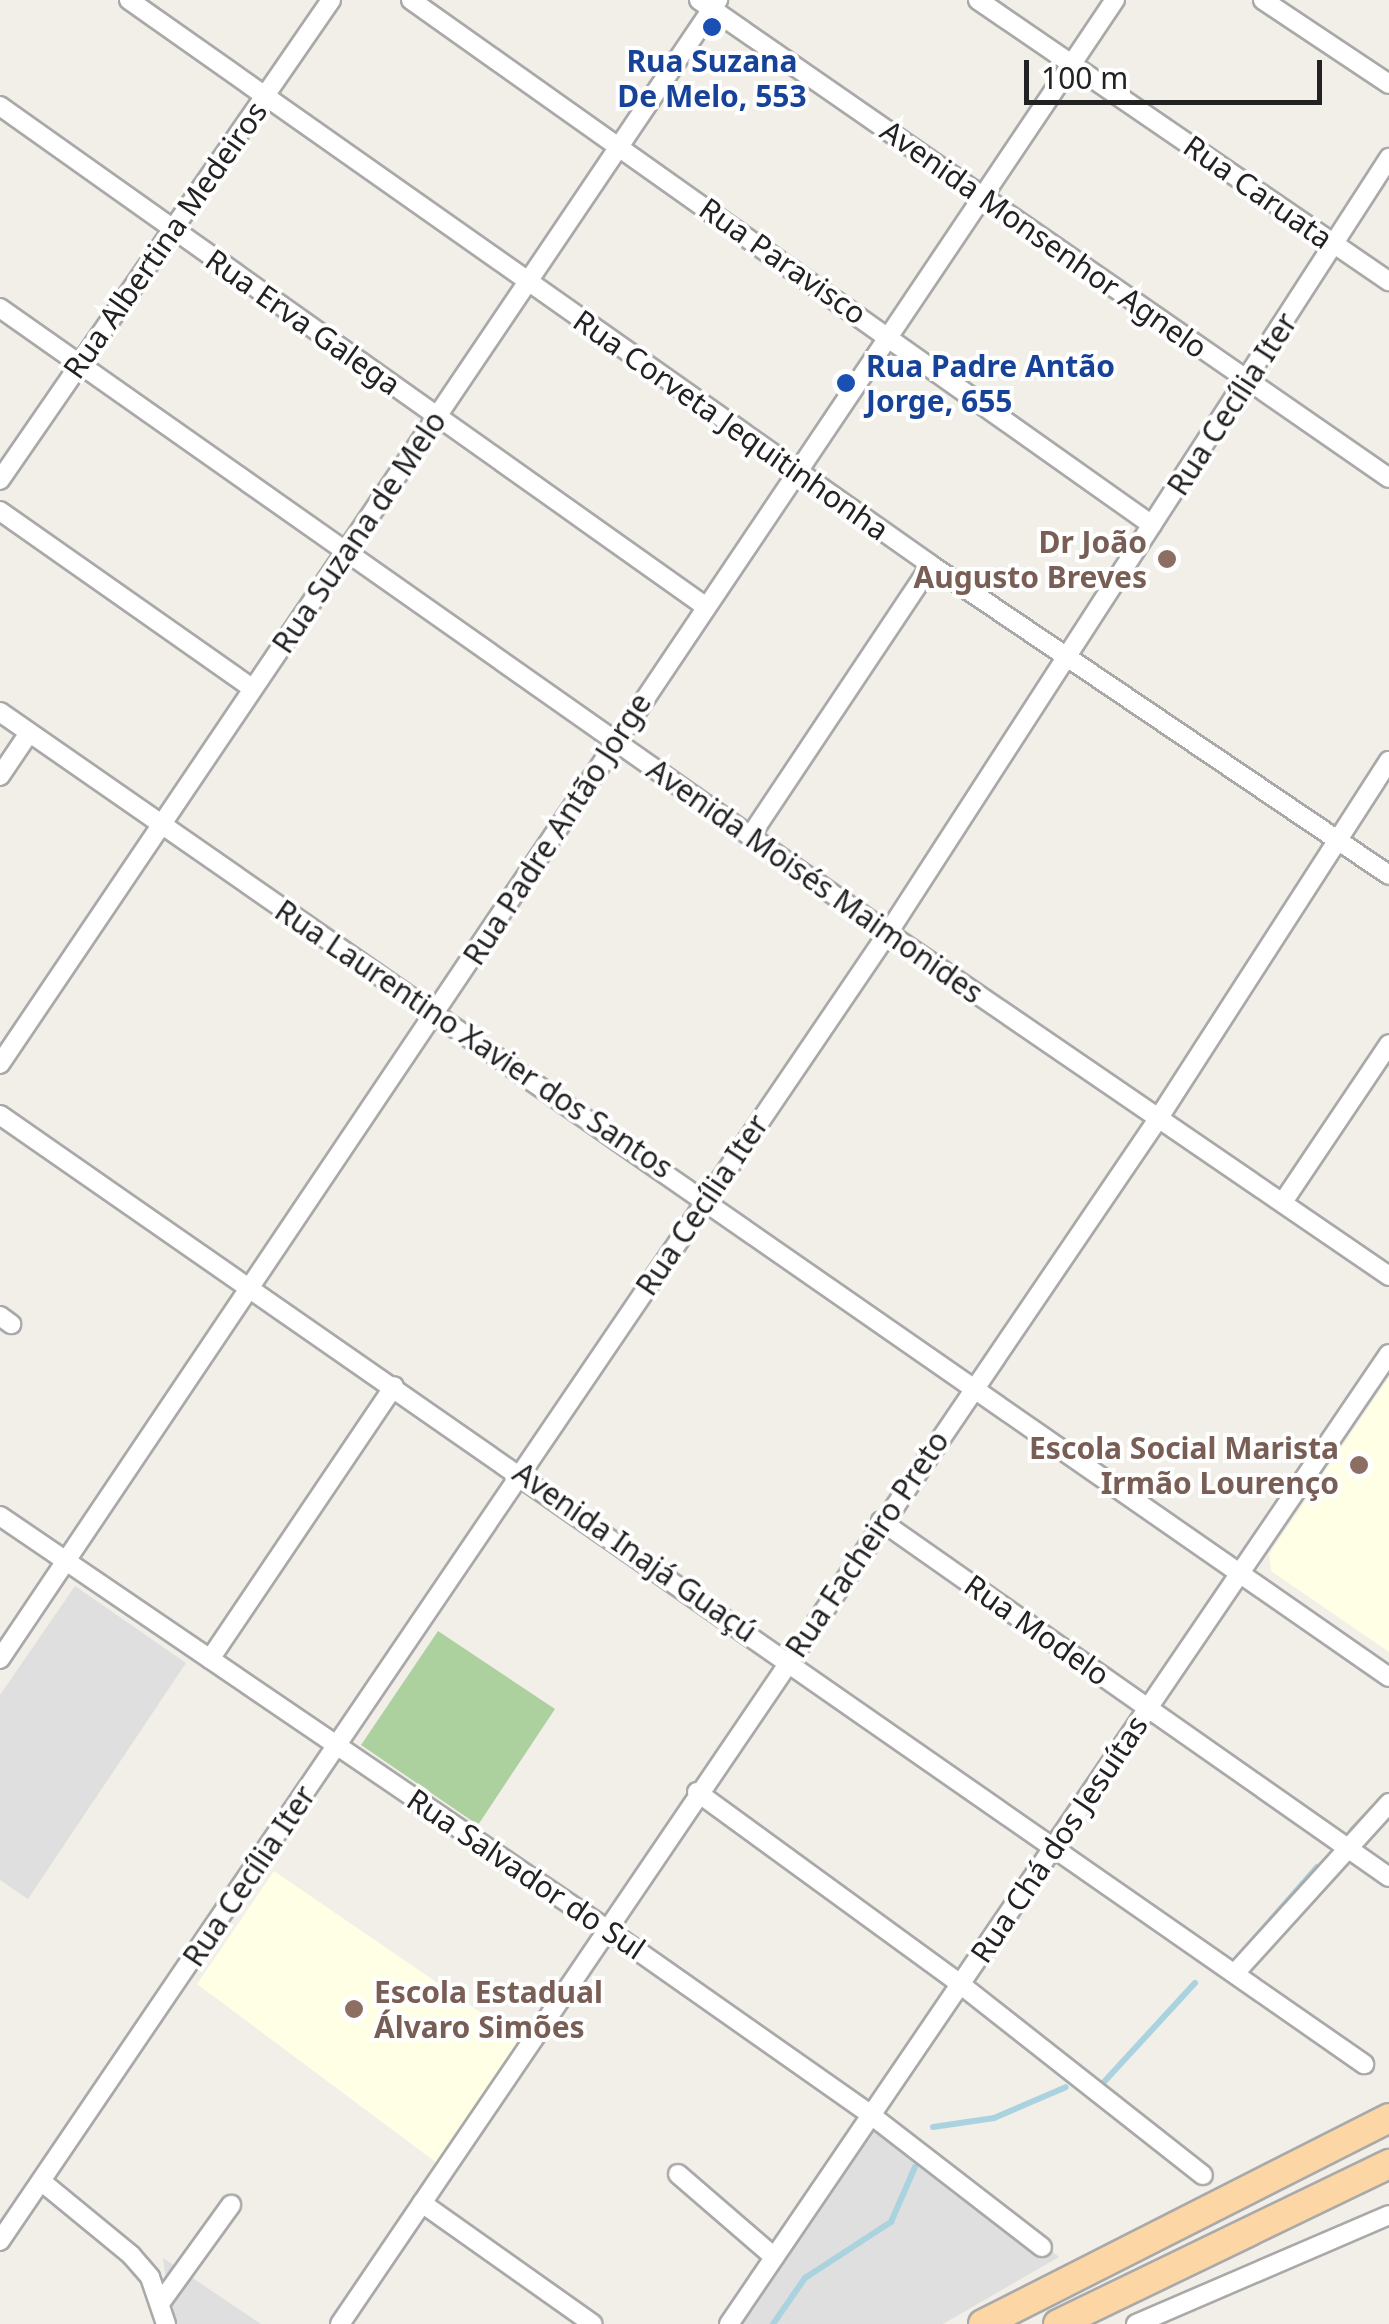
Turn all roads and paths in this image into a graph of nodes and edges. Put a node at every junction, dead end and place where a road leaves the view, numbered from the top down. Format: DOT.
graph roads {
  1 [pos="129,0"];
  2 [pos="330,0"];
  3 [pos="411,0"];
  4 [pos="978,0"];
  5 [pos="1115,0"];
  6 [pos="1263,0"];
  7 [pos="710,3"];
  8 [pos="1071,64"];
  9 [pos="1389,84"];
  10 [pos="263,98"];
  11 [pos="0,106"];
  12 [pos="620,146"];
  13 [pos="1389,158"];
  14 [pos="980,197"];
  15 [pos="171,230"];
  16 [pos="1335,245"];
  17 [pos="1389,281"];
  18 [pos="527,283"];
  19 [pos="0,308"];
  20 [pos="887,334"];
  21 [pos="77,364"];
  22 [pos="1250,380"];
  23 [pos="437,417"];
  24 [pos="797,469"];
  25 [pos="1389,478"];
  26 [pos="0,480"];
  27 [pos="0,511"];
  28 [pos="1152,525"];
  29 [pos="345,553"];
  30 [pos="931,566"];
  31 [pos="705,606"];
  32 [pos="1064,656"];
  33 [pos="254,689"];
  34 [pos="0,712"];
  35 [pos="29,733"];
  36 [pos="614,740"];
  37 [pos="1389,761"];
  38 [pos="0,776"];
  39 [pos="162,825"];
  40 [pos="751,834"];
  41 [pos="1335,838"];
  42 [pos="1389,875"];
  43 [pos="888,933"];
  44 [pos="434,1014"];
  45 [pos="1389,1044"];
  46 [pos="0,1064"];
  47 [pos="0,1115"];
  48 [pos="1158,1119"];
  49 [pos="707,1198"];
  50 [pos="1284,1202"];
  51 [pos="1389,1276"];
  52 [pos="248,1285"];
  53 [pos="1389,1354"];
  54 [pos="394,1386"];
  55 [pos="974,1388"];
  56 [pos="518,1471"];
  57 [pos="0,1516"];
  58 [pos="881,1520"];
  59 [pos="65,1560"];
  60 [pos="1239,1574"];
  61 [pos="790,1658"];
  62 [pos="0,1659"];
  63 [pos="210,1659"];
  64 [pos="1389,1676"];
  65 [pos="1148,1708"];
  66 [pos="337,1746"];
  67 [pos="698,1792"];
  68 [pos="1389,1803"];
  69 [pos="1055,1844"];
  70 [pos="1348,1848"];
  71 [pos="1389,1877"];
  72 [pos="608,1930"];
  73 [pos="1236,1972"];
  74 [pos="960,1984"];
  75 [pos="1364,2064"];
  76 [pos="871,2115"];
  77 [pos="1389,2118"];
  78 [pos="1389,2164"];
  79 [pos="678,2174"];
  80 [pos="1203,2176"];
  81 [pos="41,2181"];
  82 [pos="422,2203"];
  83 [pos="231,2204"];
  84 [pos="1389,2216"];
  85 [pos="0,2241"];
  86 [pos="1042,2247"];
  87 [pos="774,2257"];
  88 [pos="162,2302"];
  89 [pos="344,2322"];
  90 [pos="166,2324"];
  91 [pos="593,2324"];
  92 [pos="729,2324"];
  93 [pos="983,2324"];
  94 [pos="1058,2324"];
  95 [pos="1136,2324"];
  1 -- 10 [label="street, Rua Corveta Jequitinhonha"];
  2 -- 10 [label="street, Rua Albertina Medeiros"];
  3 -- 12 [label="street, Rua Paravisco"];
  4 -- 8 [label="street, Rua Caruata"];
  5 -- 8 [label="street, Rua Padre Antão Jorge"];
  6 -- 9 [label="street"];
  7 -- 12 [label="street, Rua Suzana de Melo"];
  7 -- 14 [label="street, Avenida Monsenhor Agnelo"];
  8 -- 14 [label="street, Rua Padre Antão Jorge"];
  8 -- 16 [label="street, Rua Caruata"];
  10 -- 15 [label="street, Rua Albertina Medeiros"];
  10 -- 18 [label="street, Rua Corveta Jequitinhonha"];
  11 -- 15 [label="street, Rua Erva Galega"];
  12 -- 18 [label="street, Rua Suzana de Melo"];
  12 -- 20 [label="street, Rua Paravisco"];
  13 -- 16 [label="street, Rua Cecília Iter"];
  14 -- 20 [label="street, Rua Padre Antão Jorge"];
  14 -- 22 [label="street, Avenida Monsenhor Agnelo"];
  15 -- 21 [label="street, Rua Albertina Medeiros"];
  15 -- 23 [label="street, Rua Erva Galega"];
  16 -- 17 [label="street, Rua Caruata"];
  16 -- 22 [label="street, Rua Cecília Iter"];
  18 -- 23 [label="street, Rua Suzana de Melo"];
  18 -- 24 [label="street, Rua Corveta Jequitinhonha"];
  19 -- 21 [label="street, Avenida Moisés Maimonides"];
  20 -- 24 [label="street, Rua Padre Antão Jorge"];
  20 -- 28 [label="street, Rua Paravisco"];
  21 -- 26 [label="street, Rua Albertina Medeiros"];
  21 -- 29 [label="street, Avenida Moisés Maimonides"];
  22 -- 25 [label="street, Avenida Monsenhor Agnelo"];
  22 -- 28 [label="street, Rua Cecília Iter"];
  23 -- 29 [label="street, Rua Suzana de Melo"];
  23 -- 31 [label="street, Rua Erva Galega"];
  24 -- 30 [label="street, Rua Corveta Jequitinhonha"];
  24 -- 31 [label="street, Rua Padre Antão Jorge"];
  27 -- 33 [label="street"];
  28 -- 32 [label="street, Rua Cecília Iter"];
  29 -- 33 [label="street, Rua Suzana de Melo"];
  29 -- 36 [label="street, Avenida Moisés Maimonides"];
  30 -- 32 [label="street, Rua Corveta Jequitinhonha"];
  30 -- 40 [label="street"];
  31 -- 36 [label="street, Rua Padre Antão Jorge"];
  32 -- 41 [label="street, Rua Corveta Jequitinhonha"];
  32 -- 43 [label="street, Rua Cecília Iter"];
  33 -- 39 [label="street, Rua Suzana de Melo"];
  34 -- 35 [label="street, Rua Laurentino Xavier dos Santos"];
  35 -- 38 [label="street"];
  35 -- 39 [label="street, Rua Laurentino Xavier dos Santos"];
  36 -- 40 [label="street, Avenida Moisés Maimonides"];
  36 -- 44 [label="street, Rua Padre Antão Jorge"];
  37 -- 41 [label="street, Rua Facheiro Preto"];
  39 -- 44 [label="street, Rua Laurentino Xavier dos Santos"];
  39 -- 46 [label="street, Rua Suzana de Melo"];
  40 -- 43 [label="street, Avenida Moisés Maimonides"];
  41 -- 42 [label="street, Rua Corveta Jequitinhonha"];
  41 -- 48 [label="street, Rua Facheiro Preto"];
  43 -- 48 [label="street, Avenida Moisés Maimonides"];
  43 -- 49 [label="street, Rua Cecília Iter"];
  44 -- 49 [label="street, Rua Laurentino Xavier dos Santos"];
  44 -- 52 [label="street, Rua Padre Antão Jorge"];
  45 -- 50 [label="street"];
  47 -- 52 [label="street, Avenida Inajá Guaçú"];
  48 -- 50 [label="street, Avenida Moisés Maimonides"];
  48 -- 55 [label="street, Rua Facheiro Preto"];
  49 -- 55 [label="street, Rua Laurentino Xavier dos Santos"];
  49 -- 56 [label="street, Rua Cecília Iter"];
  50 -- 51 [label="street, Avenida Moisés Maimonides"];
  52 -- 54 [label="street, Avenida Inajá Guaçú"];
  52 -- 59 [label="street, Rua Padre Antão Jorge"];
  53 -- 60 [label="street, Rua Chá dos Jesuítas"];
  54 -- 56 [label="street, Avenida Inajá Guaçú"];
  54 -- 63 [label="street"];
  55 -- 58 [label="street, Rua Facheiro Preto"];
  55 -- 60 [label="street, Rua Laurentino Xavier dos Santos"];
  56 -- 61 [label="street, Avenida Inajá Guaçú"];
  56 -- 66 [label="street, Rua Cecília Iter"];
  57 -- 59 [label="street, Rua Salvador do Sul"];
  58 -- 61 [label="street, Rua Facheiro Preto"];
  58 -- 65 [label="street, Rua Modelo"];
  59 -- 62 [label="street, Rua Padre Antão Jorge"];
  59 -- 63 [label="street, Rua Salvador do Sul"];
  60 -- 64 [label="street, Rua Laurentino Xavier dos Santos"];
  60 -- 65 [label="street, Rua Chá dos Jesuítas"];
  61 -- 67 [label="street, Rua Facheiro Preto"];
  61 -- 69 [label="street, Avenida Inajá Guaçú"];
  63 -- 66 [label="street, Rua Salvador do Sul"];
  65 -- 69 [label="street, Rua Chá dos Jesuítas"];
  65 -- 70 [label="street, Rua Modelo"];
  66 -- 72 [label="street, Rua Salvador do Sul"];
  66 -- 81 [label="street, Rua Cecília Iter"];
  67 -- 72 [label="street, Rua Facheiro Preto"];
  67 -- 74 [label="street"];
  68 -- 70 [label="street"];
  69 -- 73 [label="street, Avenida Inajá Guaçú"];
  69 -- 74 [label="street, Rua Chá dos Jesuítas"];
  70 -- 71 [label="street, Rua Modelo"];
  70 -- 73 [label="street"];
  72 -- 76 [label="street, Rua Salvador do Sul"];
  72 -- 82 [label="street, Rua Facheiro Preto"];
  73 -- 75 [label="street, Avenida Inajá Guaçú"];
  74 -- 76 [label="street, Rua Chá dos Jesuítas"];
  74 -- 80 [label="street"];
  76 -- 86 [label="street, Rua Salvador do Sul"];
  76 -- 87 [label="street, Rua Chá dos Jesuítas"];
  77 -- 93 [label="main road"];
  78 -- 94 [label="main road"];
  79 -- 87 [label="street"];
  81 -- 85 [label="street, Rua Cecília Iter"];
  81 -- 88 [label="street"];
  82 -- 89 [label="street, Rua Facheiro Preto"];
  82 -- 91 [label="street"];
  83 -- 88 [label="street"];
  84 -- 95 [label="street"];
  87 -- 92 [label="street, Rua Chá dos Jesuítas"];
  88 -- 90 [label="street"];
}
